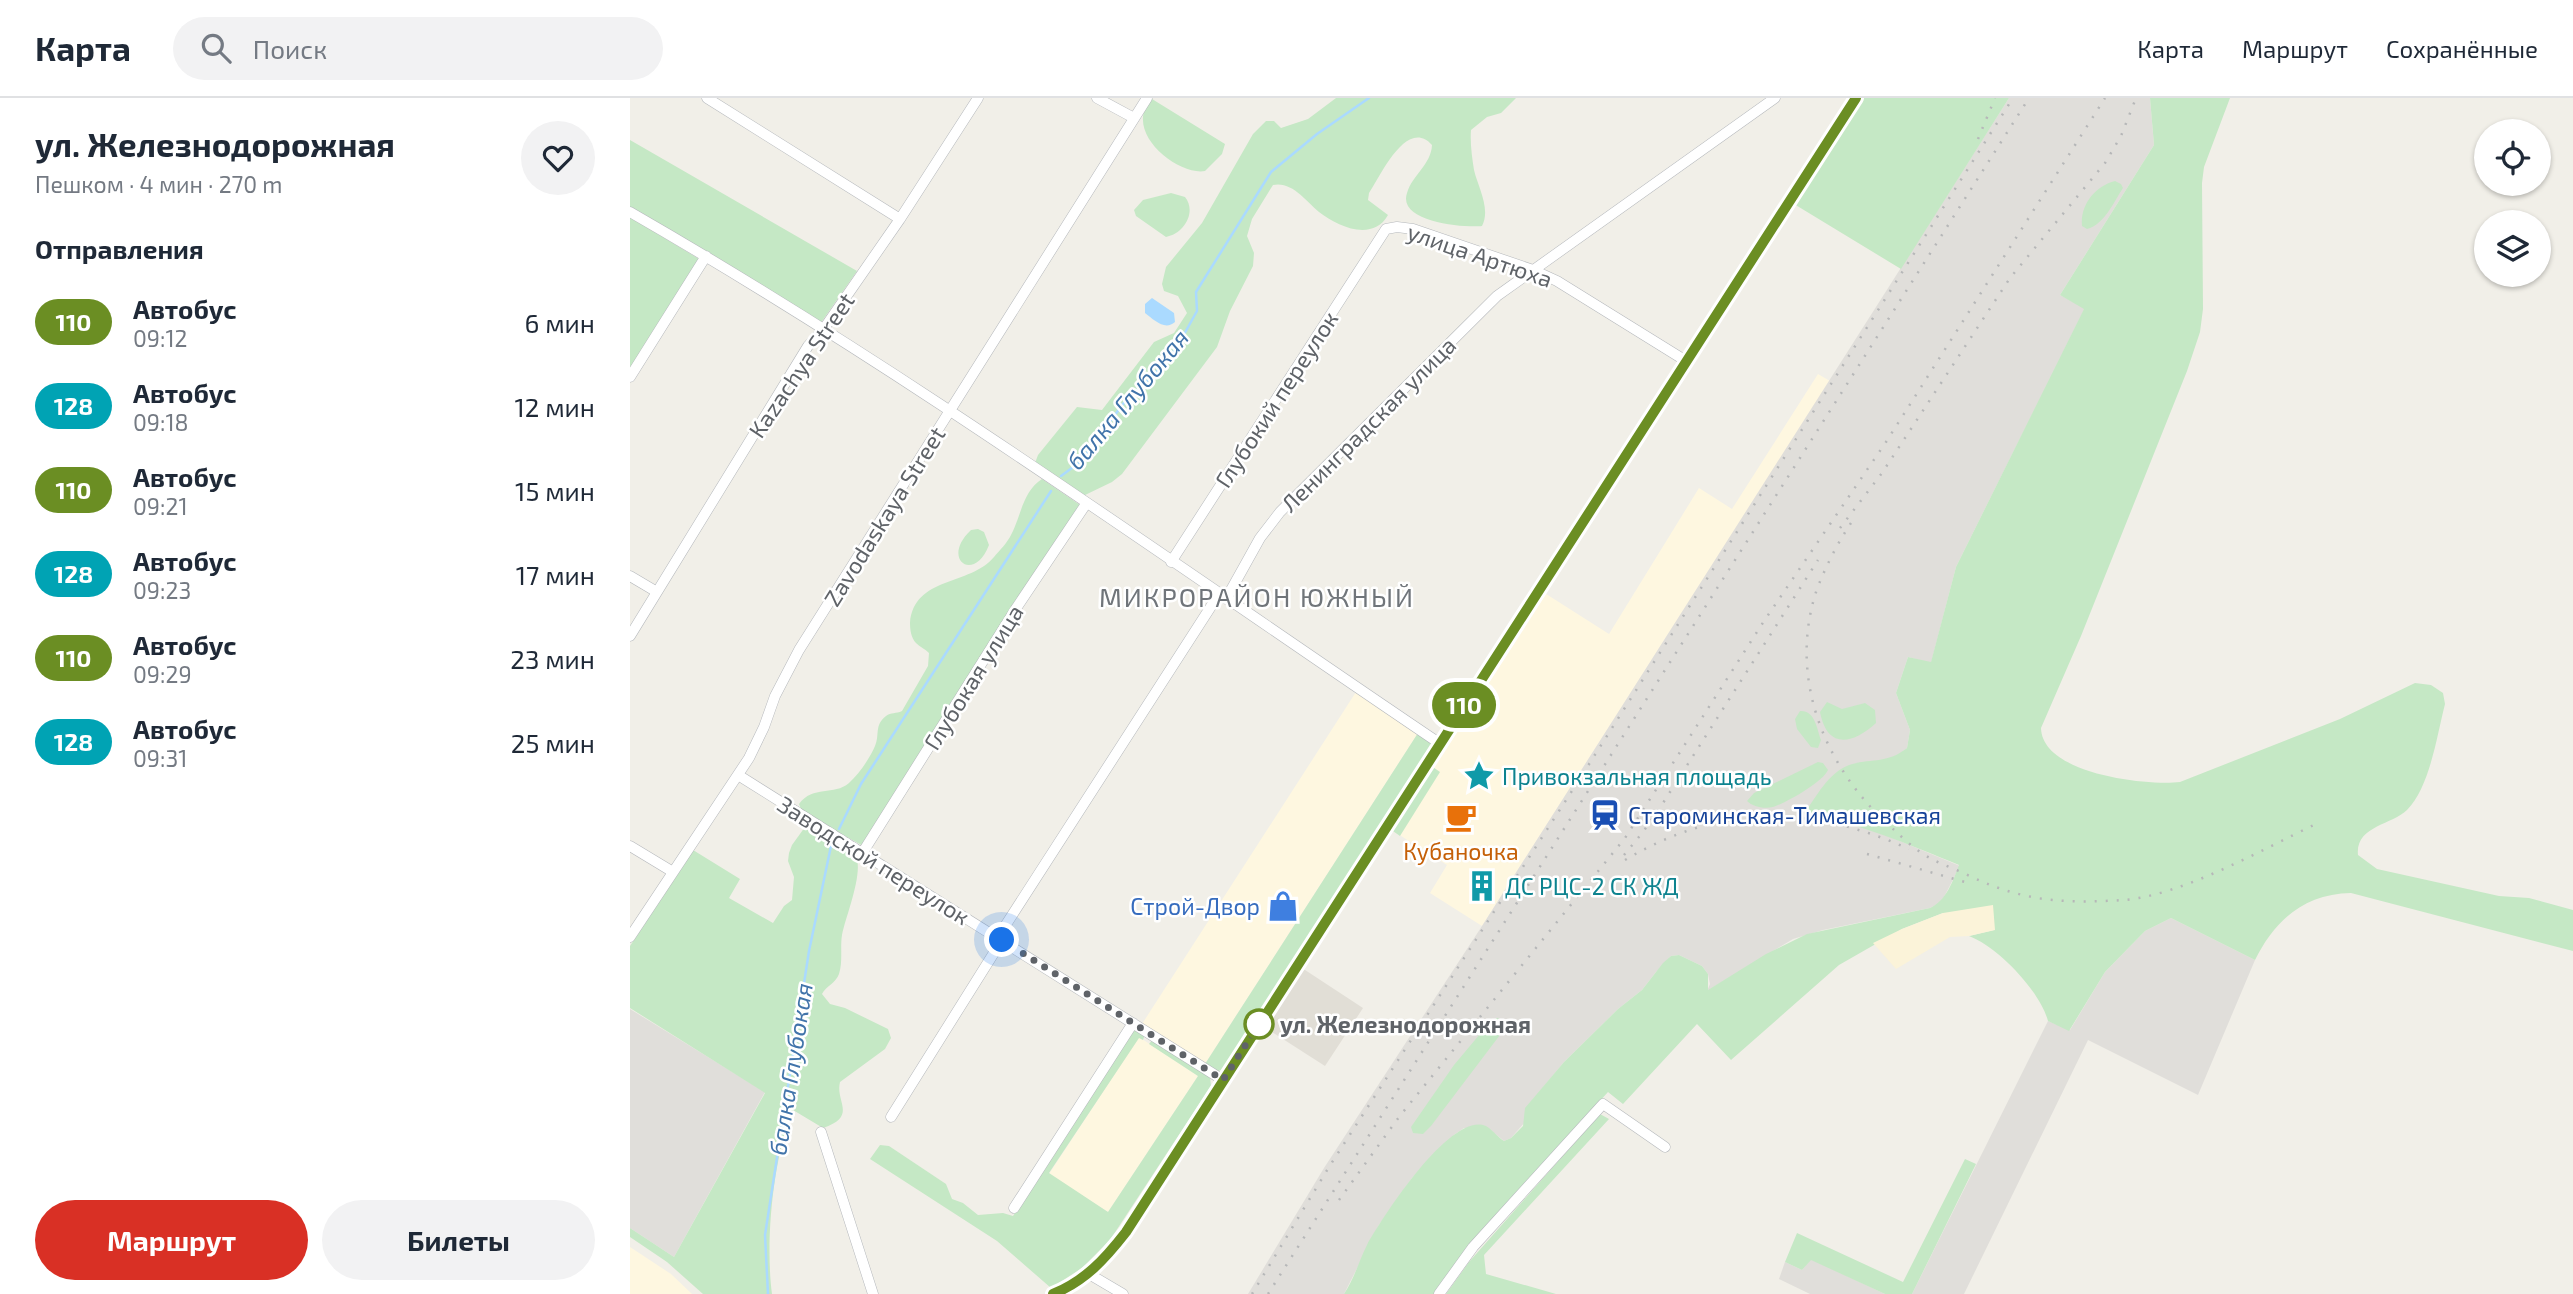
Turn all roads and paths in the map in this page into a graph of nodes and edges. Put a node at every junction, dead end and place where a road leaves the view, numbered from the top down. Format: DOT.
graph roads {
  1 [pos="707,98"];
  2 [pos="978,98"];
  3 [pos="1097,98"];
  4 [pos="1147,98"];
  5 [pos="1775,98"];
  6 [pos="1856,98"];
  7 [pos="1134,118"];
  8 [pos="630,212"];
  9 [pos="900,219"];
  10 [pos="1381,236"];
  11 [pos="706,256"];
  12 [pos="1533,270"];
  13 [pos="823,330"];
  14 [pos="1686,361"];
  15 [pos="630,377"];
  16 [pos="950,411"];
  17 [pos="1086,504"];
  18 [pos="1171,562"];
  19 [pos="630,576"];
  20 [pos="657,592"];
  21 [pos="1222,597"];
  22 [pos="630,636"];
  23 [pos="1440,743"];
  24 [pos="738,775"];
  25 [pos="630,846"];
  26 [pos="863,852"];
  27 [pos="673,872"];
  28 [pos="630,937"];
  29 [pos="1000,938"];
  30 [pos="1133,1023"];
  31 [pos="1223,1080"];
  32 [pos="891,1117"];
  33 [pos="821,1132"];
  34 [pos="1665,1147"];
  35 [pos="1014,1208"];
  36 [pos="1089,1274"];
  37 [pos="873,1294"];
  38 [pos="1053,1294"];
  39 [pos="1123,1294"];
  40 [pos="1439,1294"];
  1 -- 9 [label="street"];
  2 -- 9 [label="street, Kazachya Street"];
  3 -- 7 [label="street"];
  4 -- 7 [label="street, Zavodaskaya Street"];
  5 -- 12 [label="street, Ленинградская улица"];
  6 -- 14 [label="main road"];
  7 -- 16 [label="street, Zavodaskaya Street"];
  8 -- 11 [label="street"];
  9 -- 13 [label="street, Kazachya Street"];
  10 -- 12 [label="street, улица Артюха"];
  10 -- 18 [label="street, Глубокий переулок"];
  11 -- 13 [label="street"];
  11 -- 15 [label="street"];
  12 -- 14 [label="street, улица Артюха"];
  12 -- 21 [label="street, Ленинградская улица"];
  13 -- 16 [label="street"];
  13 -- 20 [label="street, Kazachya Street"];
  14 -- 23 [label="main road"];
  16 -- 17 [label="street"];
  16 -- 24 [label="street, Zavodaskaya Street"];
  17 -- 18 [label="street"];
  17 -- 26 [label="street, Глубокая улица"];
  18 -- 21 [label="street"];
  19 -- 20 [label="street"];
  20 -- 22 [label="street, Kazachya Street"];
  21 -- 23 [label="street"];
  21 -- 29 [label="street, Ленинградская улица"];
  23 -- 31 [label="main road"];
  24 -- 26 [label="street, Заводской переулок"];
  24 -- 27 [label="street, Zavodaskaya Street"];
  25 -- 27 [label="street"];
  26 -- 29 [label="street, Заводской переулок"];
  27 -- 28 [label="street, Zavodaskaya Street"];
  29 -- 30 [label="street, Заводской переулок"];
  29 -- 32 [label="street, Ленинградская улица"];
  30 -- 31 [label="street, Заводской переулок"];
  30 -- 35 [label="street"];
  31 -- 36 [label="main road"];
  33 -- 37 [label="street"];
  34 -- 40 [label="street"];
  36 -- 38 [label="main road"];
  36 -- 39 [label="street"];
}
